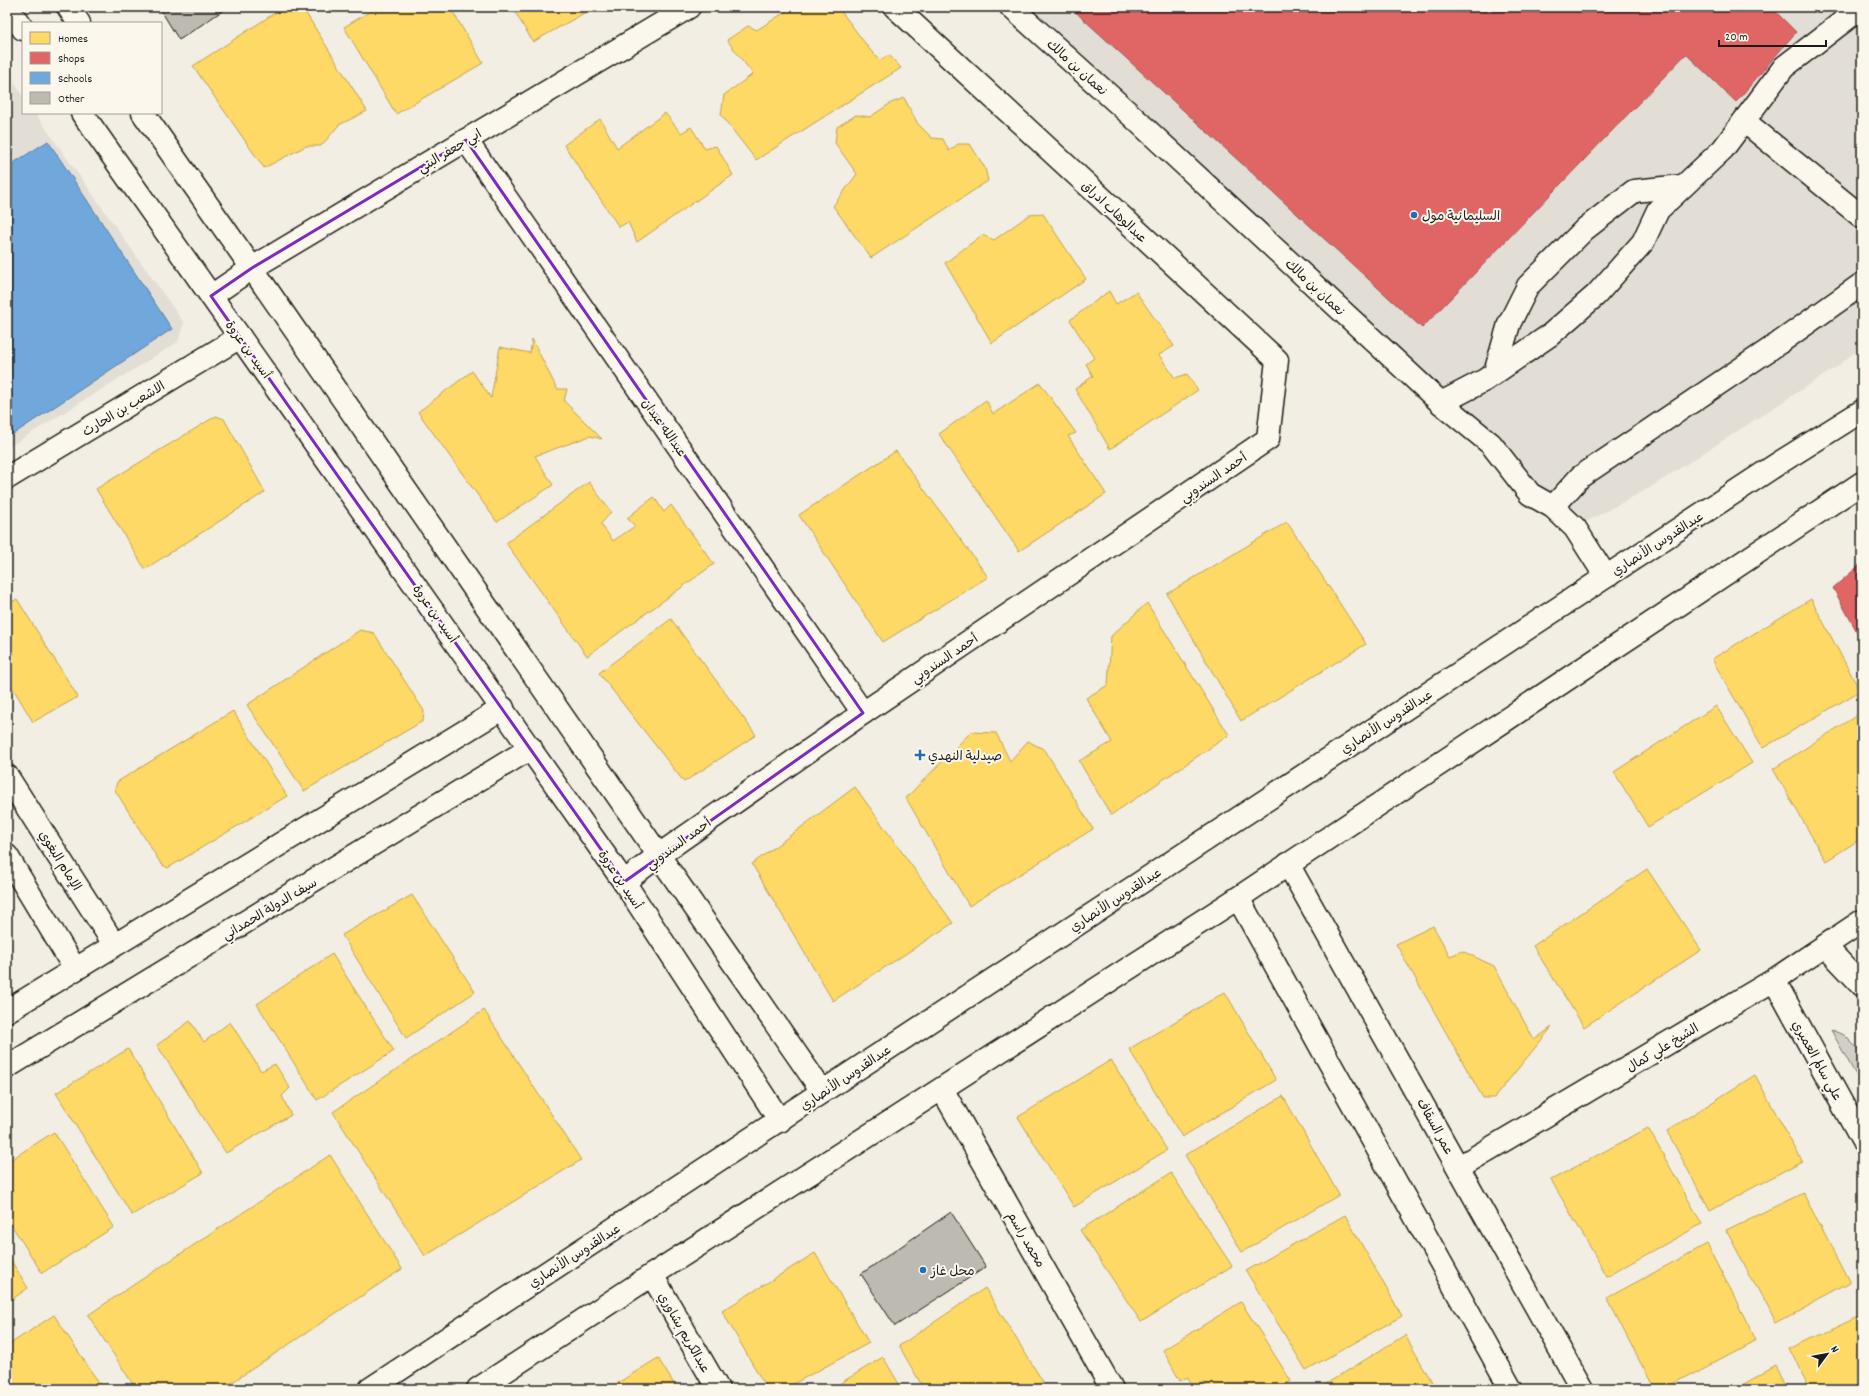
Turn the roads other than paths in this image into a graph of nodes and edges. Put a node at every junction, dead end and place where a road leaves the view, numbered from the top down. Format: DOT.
graph roads {
  1 [pos="7,7"];
  2 [pos="68,7"];
  3 [pos="689,7"];
  4 [pos="895,7"];
  5 [pos="1011,7"];
  6 [pos="1862,7"];
  7 [pos="79,22"];
  8 [pos="22,28"];
  9 [pos="83,114"];
  10 [pos="144,114"];
  11 [pos="1744,121"];
  12 [pos="466,140"];
  13 [pos="1683,186"];
  14 [pos="1862,217"];
  15 [pos="252,268"];
  16 [pos="1862,284"];
  17 [pos="211,296"];
  18 [pos="240,337"];
  19 [pos="1495,373"];
  20 [pos="1441,403"];
  21 [pos="1862,411"];
  22 [pos="1268,439"];
  23 [pos="7,478"];
  24 [pos="1862,483"];
  25 [pos="1553,507"];
  26 [pos="1609,575"];
  27 [pos="503,708"];
  28 [pos="863,713"];
  29 [pos="531,748"];
  30 [pos="7,776"];
  31 [pos="659,855"];
  32 [pos="7,856"];
  33 [pos="1288,864"];
  34 [pos="624,882"];
  35 [pos="1238,898"];
  36 [pos="1862,921"];
  37 [pos="114,944"];
  38 [pos="1825,946"];
  39 [pos="75,969"];
  40 [pos="1774,980"];
  41 [pos="1862,985"];
  42 [pos="7,1011"];
  43 [pos="7,1067"];
  44 [pos="942,1089"];
  45 [pos="822,1091"];
  46 [pos="780,1121"];
  47 [pos="1862,1140"];
  48 [pos="1459,1167"];
  49 [pos="652,1275"];
  50 [pos="370,1389"];
  51 [pos="478,1389"];
  52 [pos="718,1389"];
  53 [pos="1112,1389"];
  54 [pos="1511,1389"];
  55 [pos="1582,1389"];
  1 -- 8 [label="street"];
  2 -- 7 [label="street"];
  3 -- 12 [label="street, ابي جعفر البتي"];
  4 -- 22 [label="street, عبدالوهاب ادراق"];
  5 -- 20 [label="street, نعمان بن مالك"];
  6 -- 11 [label="street"];
  9 -- 17 [label="street, أسيد بن عروة"];
  10 -- 15 [label="street"];
  11 -- 13 [label="street"];
  11 -- 14 [label="street"];
  12 -- 15 [label="street, ابي جعفر البتي"];
  12 -- 28 [label="street, عبدالله عبدان"];
  13 -- 19 [label="street"];
  13 -- 19 [label="street"];
  15 -- 17 [label="street, ابي جعفر البتي"];
  15 -- 31 [label="street"];
  16 -- 25 [label="street"];
  17 -- 18 [label="street, أسيد بن عروة"];
  18 -- 23 [label="street, الاشعب بن الحارث"];
  18 -- 27 [label="street, أسيد بن عروة"];
  19 -- 20 [label="street"];
  20 -- 25 [label="street, نعمان بن مالك"];
  21 -- 26 [label="street, عبدالقدوس الأنصاري"];
  22 -- 28 [label="street, أحمد السندوبي"];
  24 -- 33 [label="street"];
  25 -- 26 [label="street, نعمان بن مالك"];
  26 -- 45 [label="street, عبدالقدوس الأنصاري"];
  27 -- 29 [label="street, أسيد بن عروة"];
  27 -- 37 [label="street"];
  28 -- 31 [label="street, أحمد السندوبي"];
  29 -- 34 [label="street, أسيد بن عروة"];
  29 -- 43 [label="street, سيف الدولة الحمداني"];
  30 -- 37 [label="street, الإمام البغوي"];
  31 -- 34 [label="street, أحمد السندوبي"];
  31 -- 45 [label="street"];
  32 -- 39 [label="street"];
  33 -- 35 [label="street"];
  33 -- 48 [label="street, عمر السقاف"];
  34 -- 46 [label="street, أسيد بن عروة"];
  35 -- 44 [label="street"];
  35 -- 54 [label="street"];
  36 -- 38 [label="street, الشيخ علي كمال"];
  37 -- 39 [label="street"];
  38 -- 40 [label="street, الشيخ علي كمال"];
  38 -- 41 [label="street"];
  39 -- 42 [label="street"];
  40 -- 47 [label="street, علي سالم العميري"];
  40 -- 48 [label="street, الشيخ علي كمال"];
  44 -- 49 [label="street"];
  44 -- 53 [label="street, محمد راسم"];
  45 -- 46 [label="street, عبدالقدوس الأنصاري"];
  46 -- 50 [label="street, عبدالقدوس الأنصاري"];
  48 -- 55 [label="street, عمر السقاف"];
  49 -- 51 [label="street"];
  49 -- 52 [label="street, عبدالكريم بشاوري"];
}
